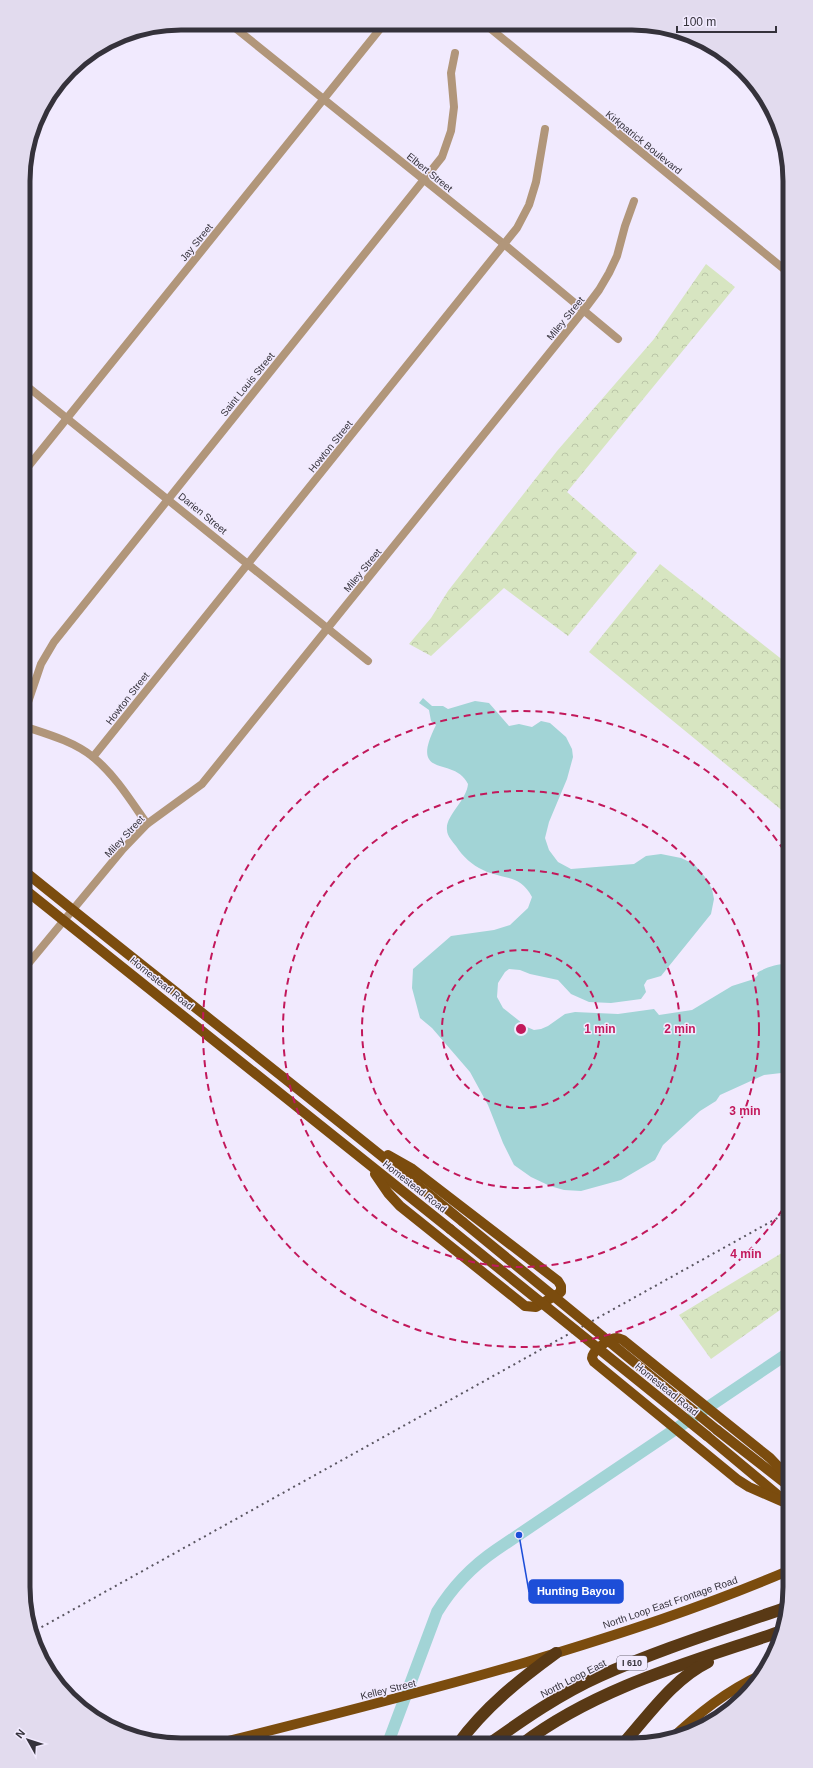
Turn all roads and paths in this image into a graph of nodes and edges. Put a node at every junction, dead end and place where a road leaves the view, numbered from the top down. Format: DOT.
graph roads {
  1 [pos="238,30"];
  2 [pos="379,30"];
  3 [pos="492,30"];
  4 [pos="455,54"];
  5 [pos="324,99"];
  6 [pos="545,129"];
  7 [pos="424,180"];
  8 [pos="634,201"];
  9 [pos="505,245"];
  10 [pos="783,268"];
  11 [pos="584,310"];
  12 [pos="618,338"];
  13 [pos="30,389"];
  14 [pos="67,418"];
  15 [pos="30,463"];
  16 [pos="168,498"];
  17 [pos="248,562"];
  18 [pos="329,628"];
  19 [pos="368,661"];
  20 [pos="30,696"];
  21 [pos="30,728"];
  22 [pos="93,757"];
  23 [pos="147,824"];
  24 [pos="30,876"];
  25 [pos="30,893"];
  26 [pos="72,910"];
  27 [pos="64,920"];
  28 [pos="30,961"];
  29 [pos="375,1149"];
  30 [pos="370,1166"];
  31 [pos="783,1472"];
  32 [pos="783,1482"];
  33 [pos="783,1499"];
  34 [pos="783,1501"];
  35 [pos="783,1573"];
  36 [pos="782,1609"];
  37 [pos="776,1633"];
  38 [pos="748,1643"];
  39 [pos="556,1653"];
  40 [pos="752,1679"];
  41 [pos="681,1730"];
  42 [pos="240,1738"];
  43 [pos="463,1738"];
  44 [pos="498,1738"];
  45 [pos="532,1738"];
  46 [pos="628,1738"];
  1 -- 5 [label="street, Elbert Street"];
  2 -- 5 [label="street, Jay Street"];
  3 -- 10 [label="street, Kirkpatrick Boulevard"];
  4 -- 7 [label="street, Saint Louis Street"];
  5 -- 7 [label="street, Elbert Street"];
  5 -- 14 [label="street, Jay Street"];
  6 -- 9 [label="street, Howton Street"];
  7 -- 9 [label="street, Elbert Street"];
  7 -- 16 [label="street, Saint Louis Street"];
  8 -- 11 [label="street, Miley Street"];
  9 -- 11 [label="street, Elbert Street"];
  9 -- 17 [label="street, Howton Street"];
  11 -- 12 [label="street, Elbert Street"];
  11 -- 18 [label="street, Miley Street"];
  13 -- 14 [label="street, Darien Street"];
  14 -- 15 [label="street, Jay Street"];
  14 -- 16 [label="street, Darien Street"];
  16 -- 17 [label="street, Darien Street"];
  16 -- 20 [label="street, Saint Louis Street"];
  17 -- 18 [label="street, Darien Street"];
  17 -- 22 [label="street, Howton Street"];
  18 -- 19 [label="street, Darien Street"];
  18 -- 23 [label="street, Miley Street"];
  21 -- 22 [label="street"];
  22 -- 23 [label="street"];
  23 -- 26 [label="street, Miley Street"];
  24 -- 26 [label="main road, Homestead Road"];
  25 -- 27 [label="main road, Homestead Road"];
  26 -- 27 [label="street, Miley Street"];
  26 -- 29 [label="main road, Homestead Road"];
  27 -- 28 [label="street, Miley Street"];
  27 -- 30 [label="main road, Homestead Road"];
  29 -- 30 [label="main road"];
  29 -- 32 [label="main road, Homestead Road, bridge"];
  30 -- 33 [label="main road, Homestead Road, bridge"];
  31 -- 34 [label="main road"];
  35 -- 39 [label="main road, North Loop East Frontage Road"];
  36 -- 44 [label="highway, North Loop East / I 610"];
  37 -- 38 [label="highway, I 610"];
  38 -- 45 [label="highway, I 610"];
  38 -- 46 [label="highway"];
  39 -- 42 [label="main road, Kelley Street"];
  39 -- 43 [label="highway"];
  40 -- 41 [label="main road"];
}
